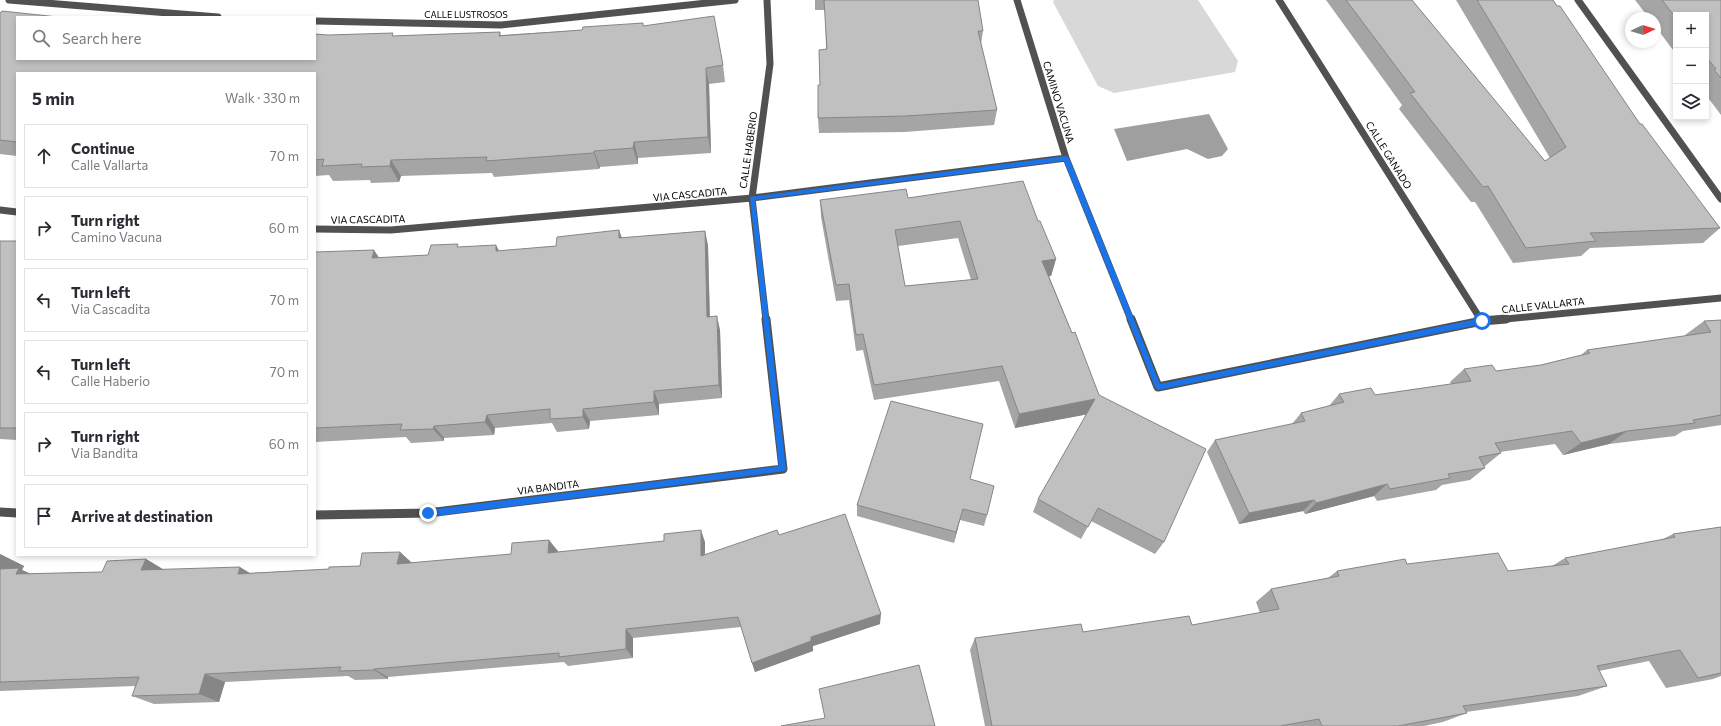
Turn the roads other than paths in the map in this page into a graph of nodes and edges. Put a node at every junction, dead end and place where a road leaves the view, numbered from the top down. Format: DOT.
graph roads {
  1 [pos="9,0"];
  2 [pos="735,0"];
  3 [pos="767,0"];
  4 [pos="1017,0"];
  5 [pos="1279,0"];
  6 [pos="1578,0"];
  7 [pos="206,16"];
  8 [pos="316,21"];
  9 [pos="1066,158"];
  10 [pos="752,198"];
  11 [pos="1721,199"];
  12 [pos="0,210"];
  13 [pos="16,212"];
  14 [pos="316,229"];
  15 [pos="1721,298"];
  16 [pos="1482,321"];
  17 [pos="1158,387"];
  18 [pos="783,469"];
  19 [pos="0,512"];
  20 [pos="16,513"];
  21 [pos="316,515"];
  1 -- 7 [label="street"];
  2 -- 8 [label="street, CALLE LUSTROSOS"];
  3 -- 10 [label="street, CALLE HABERIO"];
  4 -- 9 [label="street, CAMINO VACUNA"];
  5 -- 16 [label="street, CALLE GANADO"];
  6 -- 11 [label="street"];
  9 -- 10 [label="street, VIA CASCADITA"];
  9 -- 17 [label="street, CAMINO VACUNA"];
  10 -- 14 [label="street, VIA CASCADITA"];
  10 -- 18 [label="street, CALLE HABERIO"];
  12 -- 13 [label="street"];
  15 -- 16 [label="street, CALLE VALLARTA"];
  16 -- 17 [label="street, CALLE VALLARTA"];
  18 -- 21 [label="street, VIA BANDITA"];
  19 -- 20 [label="street"];
}
